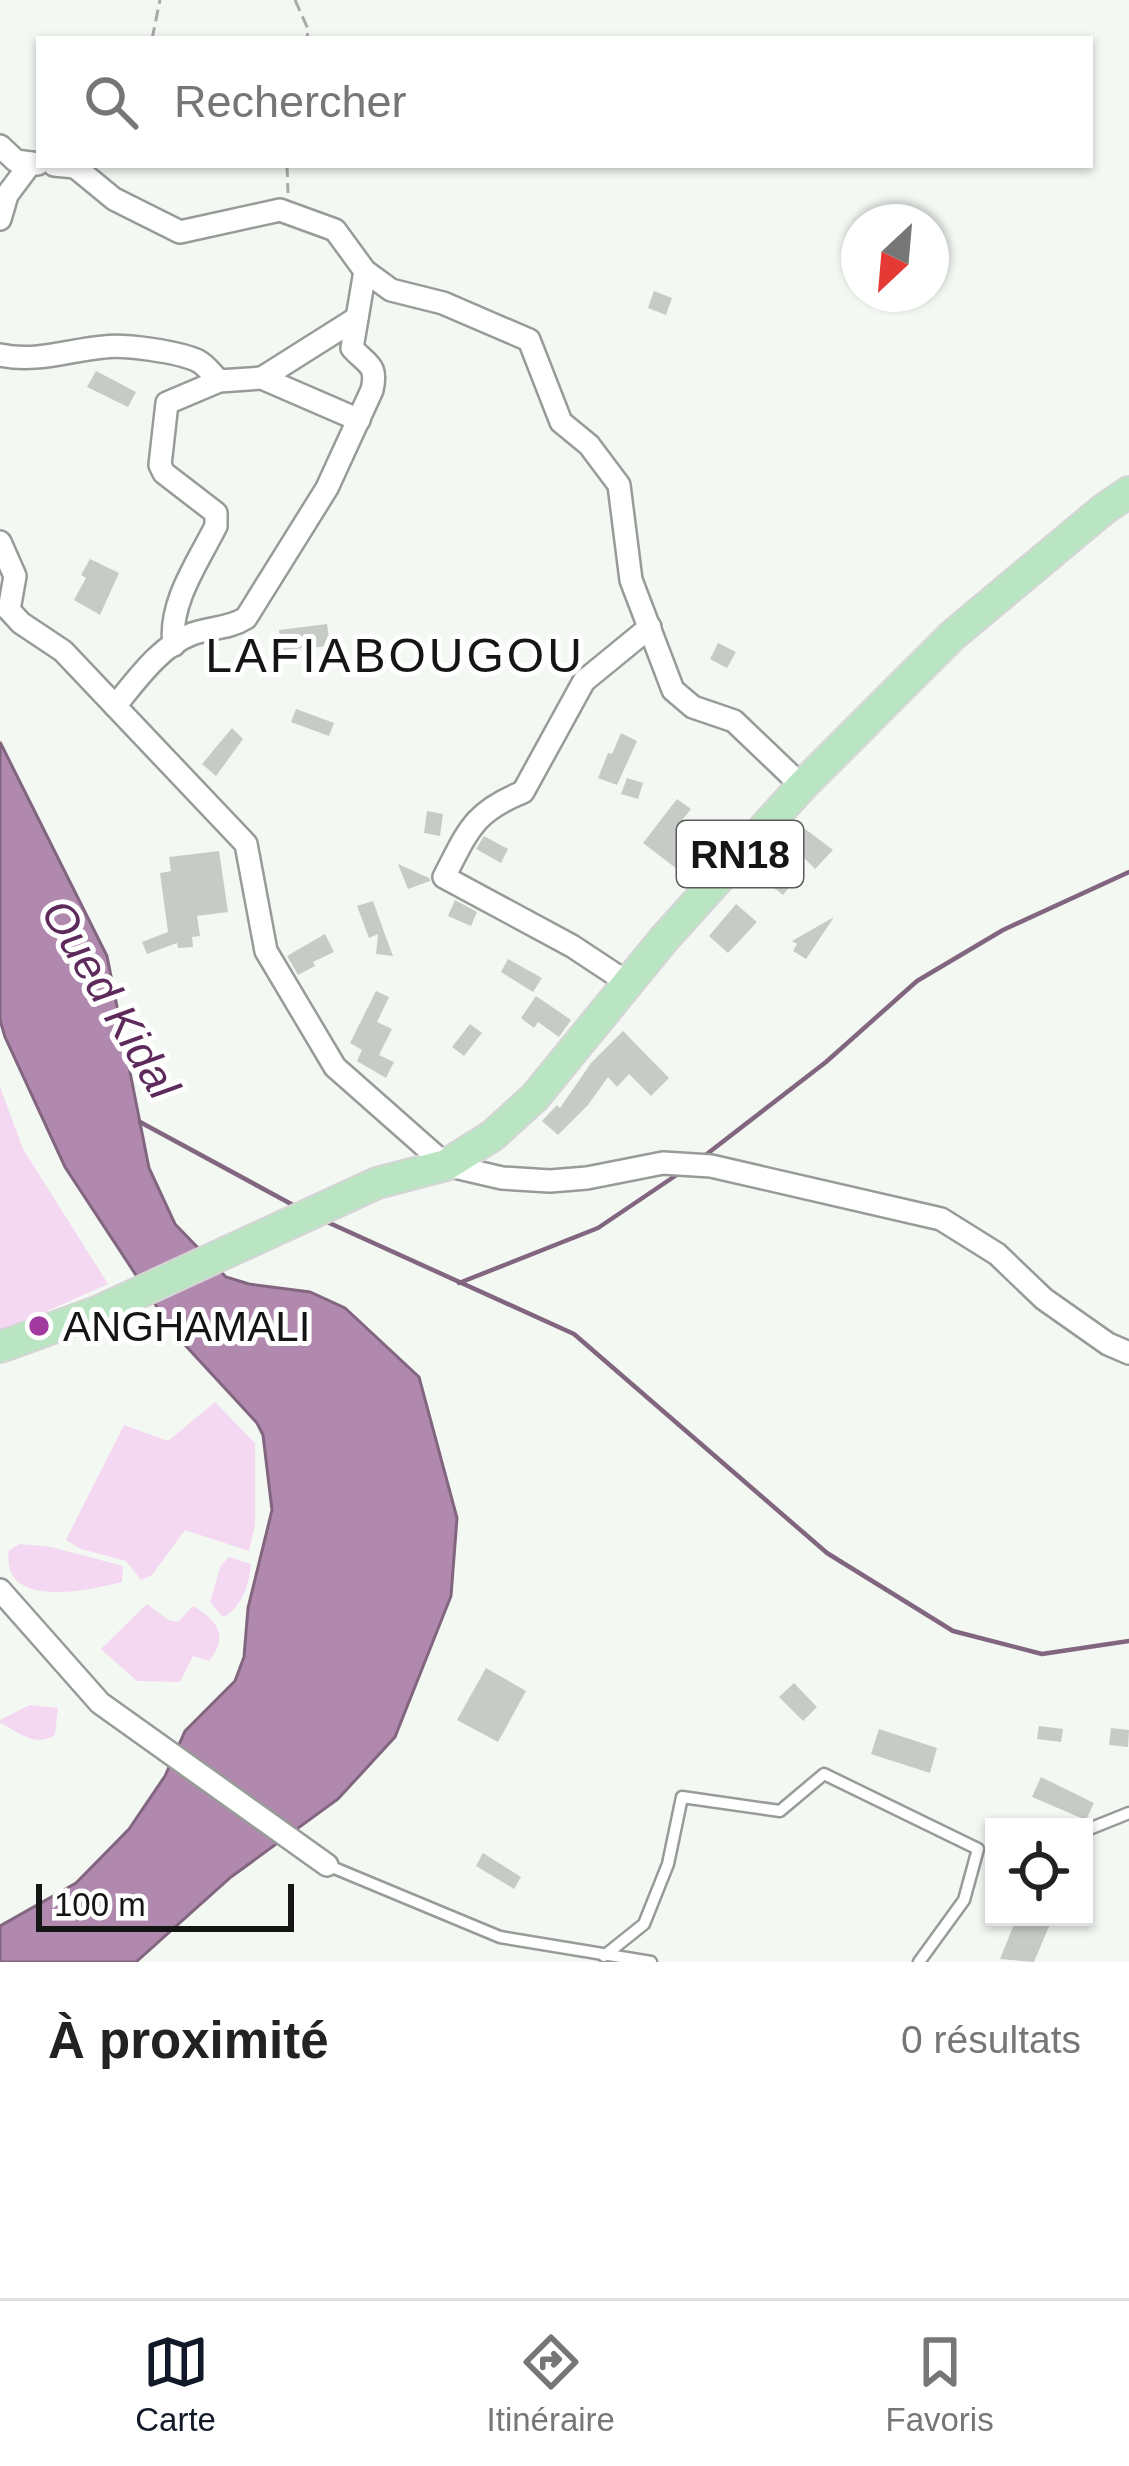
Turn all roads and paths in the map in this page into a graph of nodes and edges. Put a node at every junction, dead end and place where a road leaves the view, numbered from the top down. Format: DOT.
graph roads {
  1 [pos="160,0"];
  2 [pos="296,0"];
  3 [pos="153,36"];
  4 [pos="307,36"];
  5 [pos="0,146"];
  6 [pos="36,163"];
  7 [pos="37,168"];
  8 [pos="77,168"];
  9 [pos="287,168"];
  10 [pos="284,211"];
  11 [pos="0,219"];
  12 [pos="365,271"];
  13 [pos="357,318"];
  14 [pos="0,355"];
  15 [pos="262,378"];
  16 [pos="219,381"];
  17 [pos="358,420"];
  18 [pos="1129,492"];
  19 [pos="0,542"];
  20 [pos="650,627"];
  21 [pos="174,645"];
  22 [pos="116,706"];
  23 [pos="802,786"];
  24 [pos="628,983"];
  25 [pos="446,1165"];
  26 [pos="0,1347"];
  27 [pos="1129,1353"];
  28 [pos="0,1590"];
  29 [pos="1129,1813"];
  30 [pos="1093,1827"];
  31 [pos="978,1849"];
  32 [pos="985,1849"];
  33 [pos="327,1865"];
  34 [pos="604,1956"];
  35 [pos="651,1962"];
  36 [pos="919,1962"];
  1 -- 3 [label="path"];
  2 -- 4 [label="path"];
  5 -- 6 [label="street"];
  7 -- 11 [label="street"];
  8 -- 10 [label="street"];
  9 -- 10 [label="path"];
  10 -- 12 [label="street"];
  12 -- 13 [label="street"];
  12 -- 20 [label="street"];
  13 -- 15 [label="street"];
  13 -- 17 [label="street"];
  14 -- 16 [label="street"];
  15 -- 16 [label="street"];
  15 -- 17 [label="street"];
  16 -- 21 [label="street"];
  17 -- 21 [label="street"];
  18 -- 23 [label="main road, RN18"];
  19 -- 22 [label="street"];
  20 -- 23 [label="street"];
  20 -- 24 [label="street"];
  21 -- 22 [label="street"];
  22 -- 25 [label="street"];
  23 -- 24 [label="main road, RN18"];
  24 -- 25 [label="main road, RN18"];
  25 -- 26 [label="main road, RN18"];
  25 -- 27 [label="street"];
  28 -- 33 [label="street"];
  29 -- 30 [label="lane"];
  31 -- 32 [label="lane"];
  31 -- 34 [label="lane"];
  31 -- 36 [label="lane"];
  33 -- 34 [label="lane"];
  34 -- 35 [label="lane"];
}
